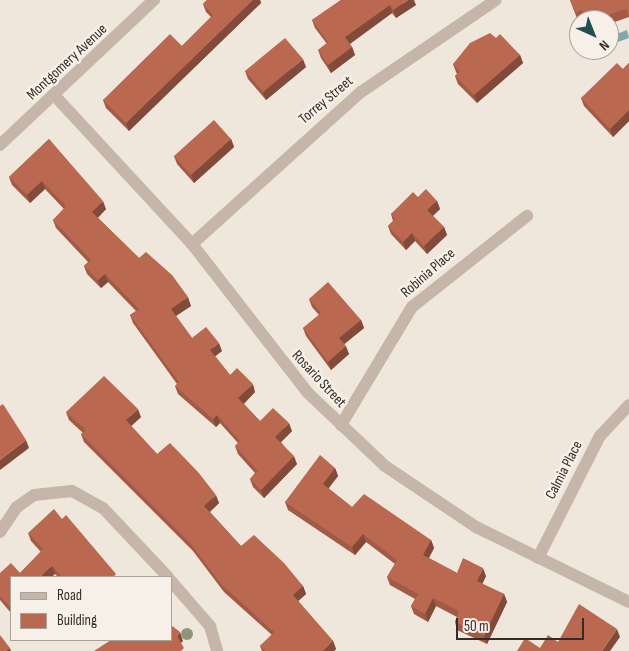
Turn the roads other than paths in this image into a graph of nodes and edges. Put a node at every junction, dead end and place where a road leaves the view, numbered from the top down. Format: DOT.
graph roads {
  1 [pos="154,0"];
  2 [pos="496,0"];
  3 [pos="55,96"];
  4 [pos="0,145"];
  5 [pos="527,216"];
  6 [pos="192,244"];
  7 [pos="629,405"];
  8 [pos="341,426"];
  9 [pos="0,532"];
  10 [pos="538,558"];
  11 [pos="167,576"];
  12 [pos="172,582"];
  13 [pos="629,602"];
  14 [pos="217,651"];
  1 -- 3 [label="street, Montgomery Avenue"];
  2 -- 6 [label="street, Torrey Street"];
  3 -- 4 [label="street, Montgomery Avenue"];
  3 -- 6 [label="street, Rosario Street"];
  5 -- 8 [label="street, Robinia Place"];
  6 -- 8 [label="street, Rosario Street"];
  7 -- 10 [label="street, Calmia Place"];
  8 -- 10 [label="street, Rosario Street"];
  9 -- 11 [label="street"];
  10 -- 13 [label="street, Rosario Street"];
  12 -- 14 [label="street"];
}
